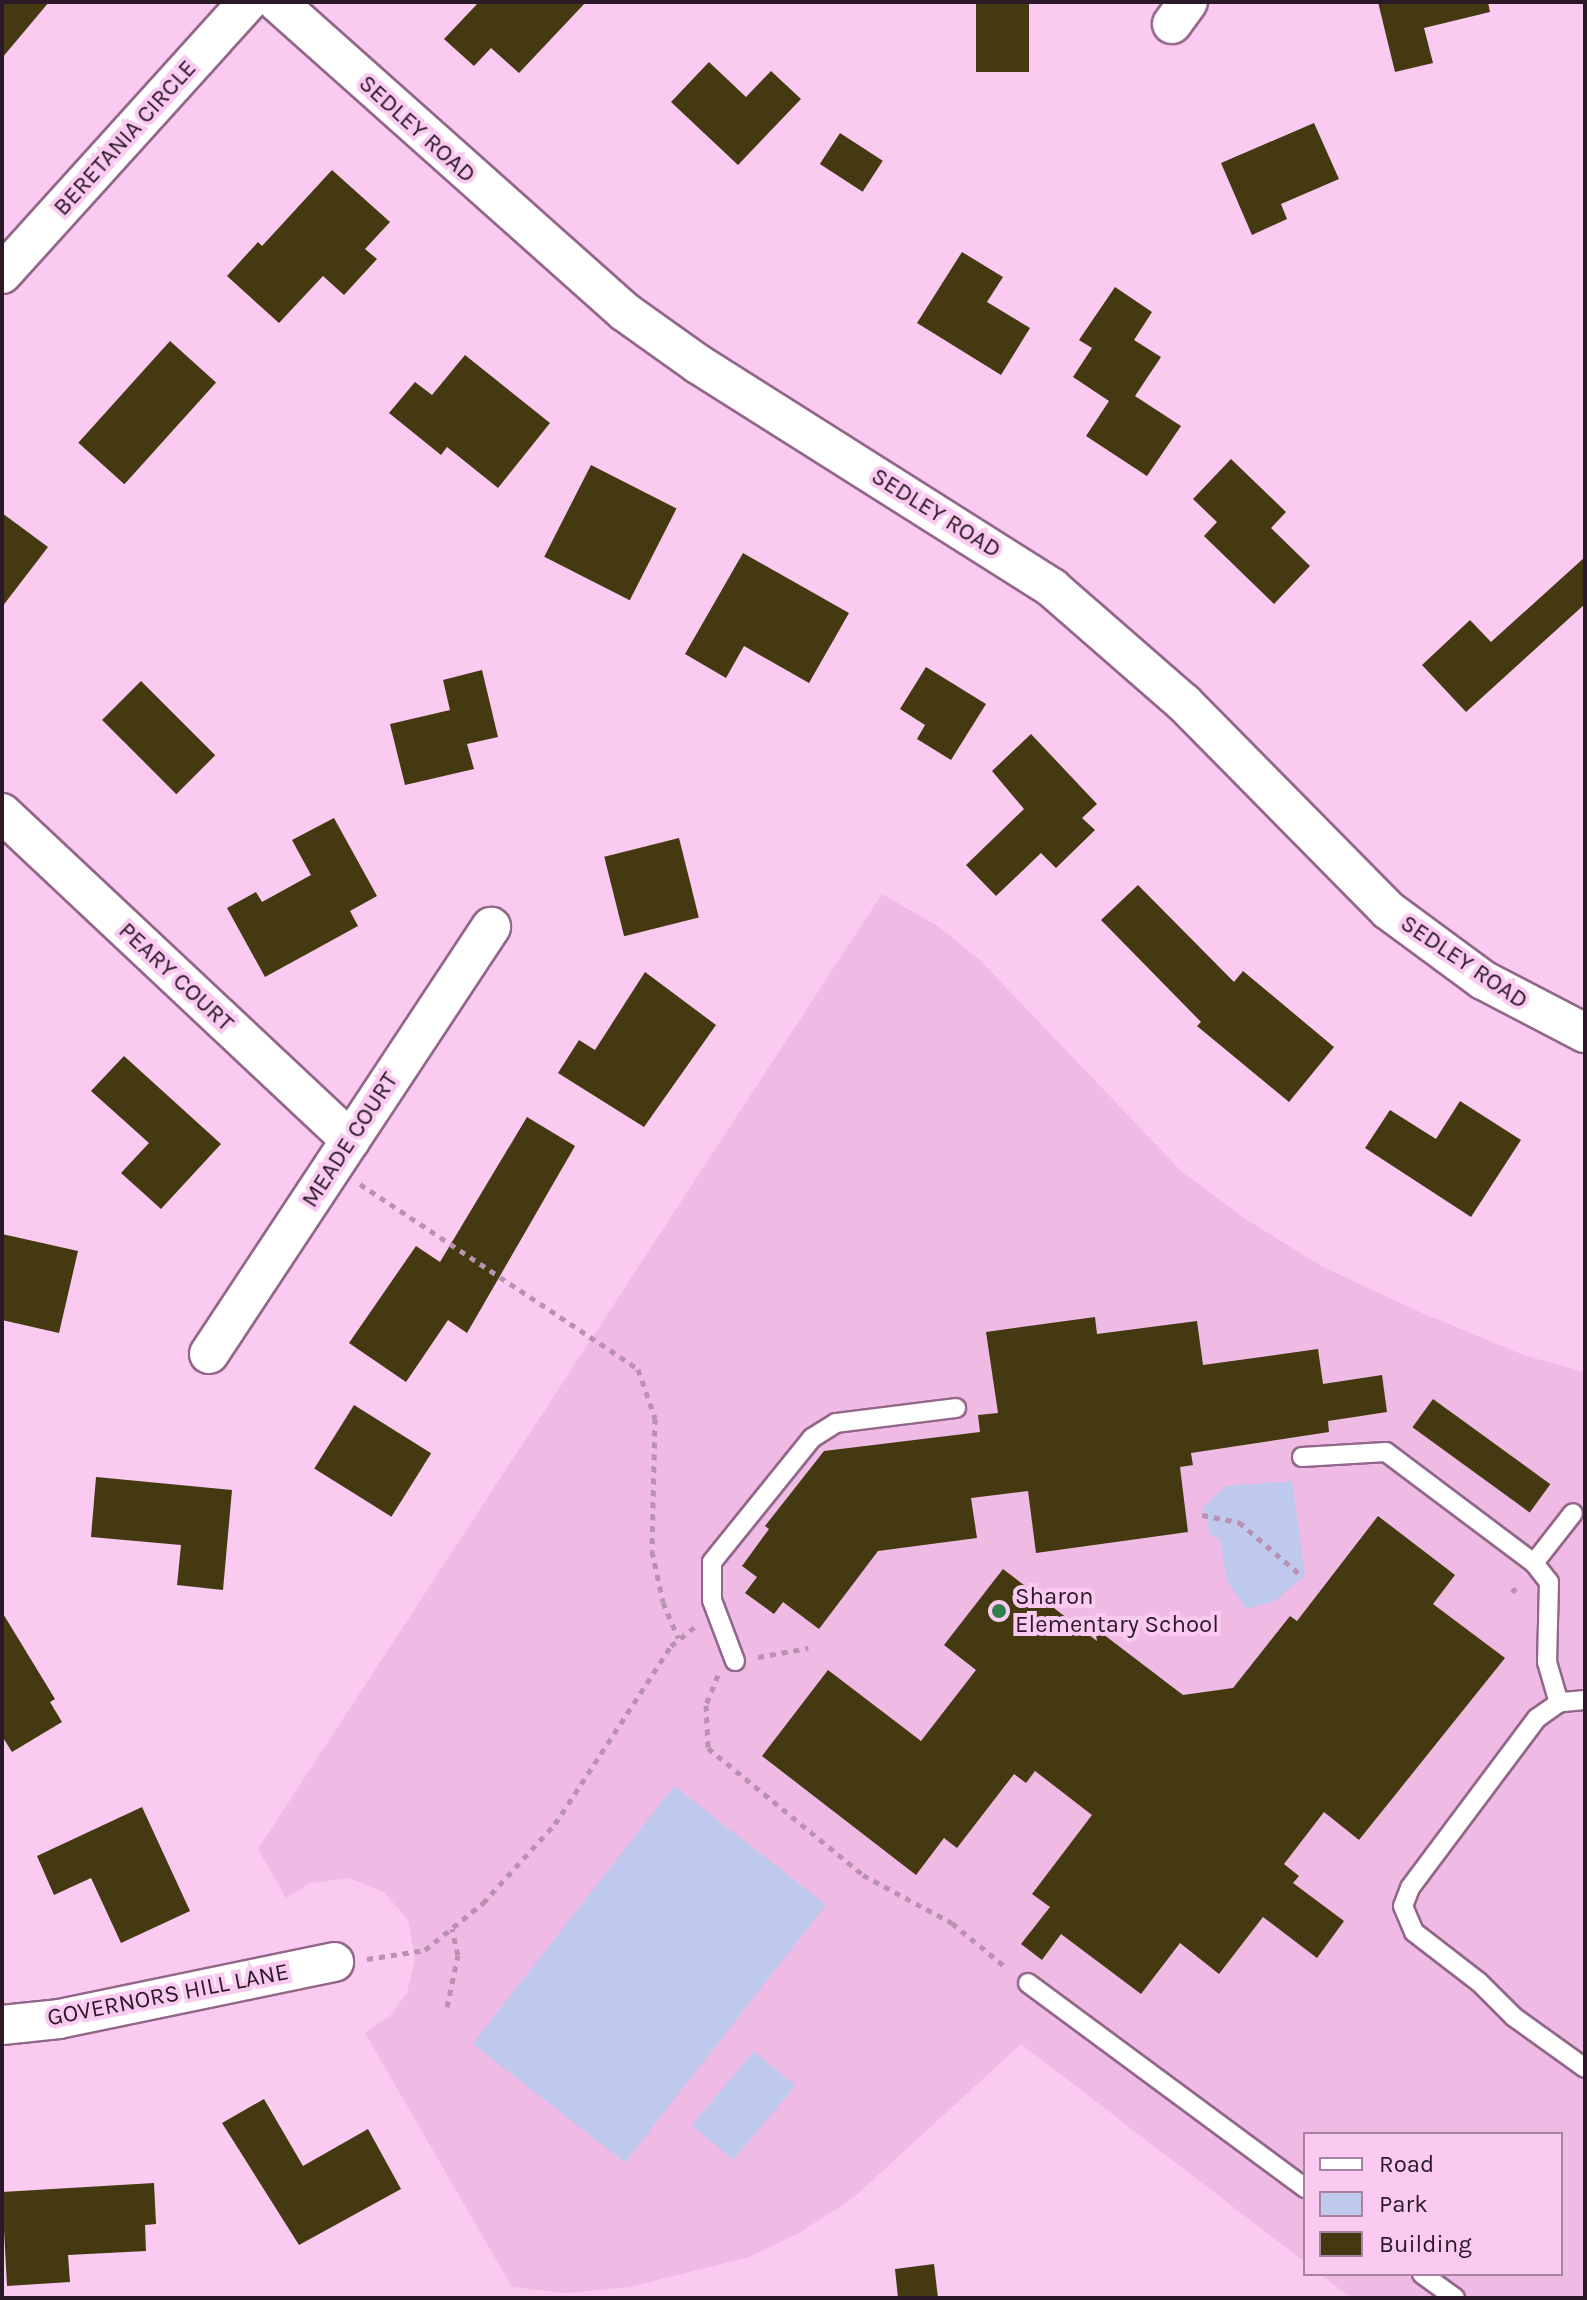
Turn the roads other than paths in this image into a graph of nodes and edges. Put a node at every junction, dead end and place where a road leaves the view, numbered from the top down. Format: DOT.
graph roads {
  1 [pos="248,2"];
  2 [pos="277,2"];
  3 [pos="2,274"];
  4 [pos="2,813"];
  5 [pos="491,927"];
  6 [pos="1585,1033"];
  7 [pos="342,1153"];
  8 [pos="209,1354"];
  9 [pos="956,1408"];
  10 [pos="1302,1457"];
  11 [pos="1573,1513"];
  12 [pos="1534,1563"];
  13 [pos="735,1661"];
  14 [pos="1585,1700"];
  15 [pos="1559,1703"];
  16 [pos="334,1962"];
  17 [pos="1028,1983"];
  18 [pos="2,2025"];
  19 [pos="1585,2068"];
  20 [pos="1303,2187"];
  21 [pos="1425,2276"];
  22 [pos="1455,2298"];
  1 -- 3 [label="street, BERETANIA CIRCLE"];
  2 -- 6 [label="street, SEDLEY ROAD"];
  4 -- 7 [label="street, PEARY COURT"];
  5 -- 7 [label="street, MEADE COURT"];
  7 -- 8 [label="street, MEADE COURT"];
  9 -- 13 [label="lane"];
  10 -- 12 [label="lane"];
  11 -- 12 [label="lane"];
  12 -- 15 [label="lane"];
  14 -- 15 [label="lane"];
  15 -- 19 [label="lane"];
  16 -- 18 [label="street, GOVERNORS HILL LANE"];
  17 -- 20 [label="lane"];
  21 -- 22 [label="lane"];
}
